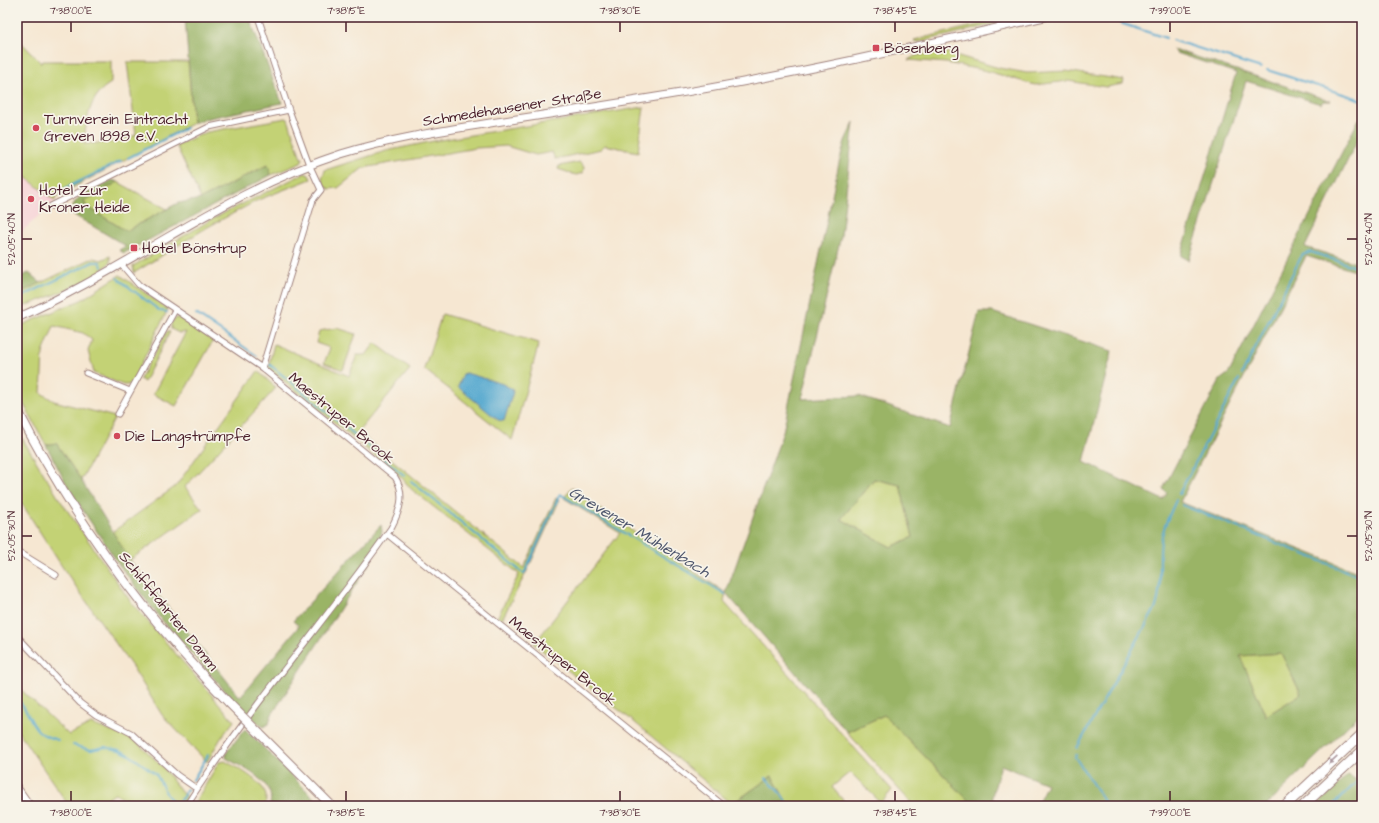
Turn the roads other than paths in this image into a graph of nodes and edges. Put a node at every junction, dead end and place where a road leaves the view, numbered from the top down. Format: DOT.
graph roads {
  1 [pos="258,17"];
  2 [pos="1044,17"];
  3 [pos="289,110"];
  4 [pos="309,165"];
  5 [pos="51,206"];
  6 [pos="121,264"];
  7 [pos="175,310"];
  8 [pos="17,318"];
  9 [pos="262,368"];
  10 [pos="86,373"];
  11 [pos="130,391"];
  12 [pos="17,409"];
  13 [pos="118,414"];
  14 [pos="387,534"];
  15 [pos="17,551"];
  16 [pos="56,575"];
  17 [pos="17,636"];
  18 [pos="1362,734"];
  19 [pos="1362,751"];
  20 [pos="17,786"];
  21 [pos="197,789"];
  22 [pos="24,797"];
  23 [pos="17,802"];
  24 [pos="31,806"];
  25 [pos="186,806"];
  26 [pos="332,806"];
  27 [pos="724,806"];
  28 [pos="1285,806"];
  29 [pos="1302,806"];
  1 -- 3 [label="street"];
  2 -- 4 [label="main road, Schmedehausener Straße"];
  3 -- 4 [label="street"];
  3 -- 5 [label="street"];
  4 -- 6 [label="main road, Schmedehausener Straße"];
  4 -- 9 [label="street"];
  6 -- 7 [label="street, Maestruper Brook"];
  6 -- 8 [label="main road, Schmedehausener Straße"];
  7 -- 9 [label="street, Maestruper Brook"];
  7 -- 11 [label="street"];
  9 -- 14 [label="street, Maestruper Brook"];
  10 -- 11 [label="street"];
  11 -- 13 [label="street"];
  12 -- 26 [label="main road, Schifffahrter Damm, bridge"];
  14 -- 21 [label="street, Maestruper Brook"];
  14 -- 27 [label="street, Maestruper Brook"];
  15 -- 16 [label="street"];
  17 -- 21 [label="street"];
  18 -- 28 [label="highway, one-way"];
  19 -- 29 [label="highway"];
  20 -- 22 [label="street"];
  21 -- 25 [label="street, Maestruper Brook"];
  22 -- 23 [label="street"];
  22 -- 24 [label="street"];
}
